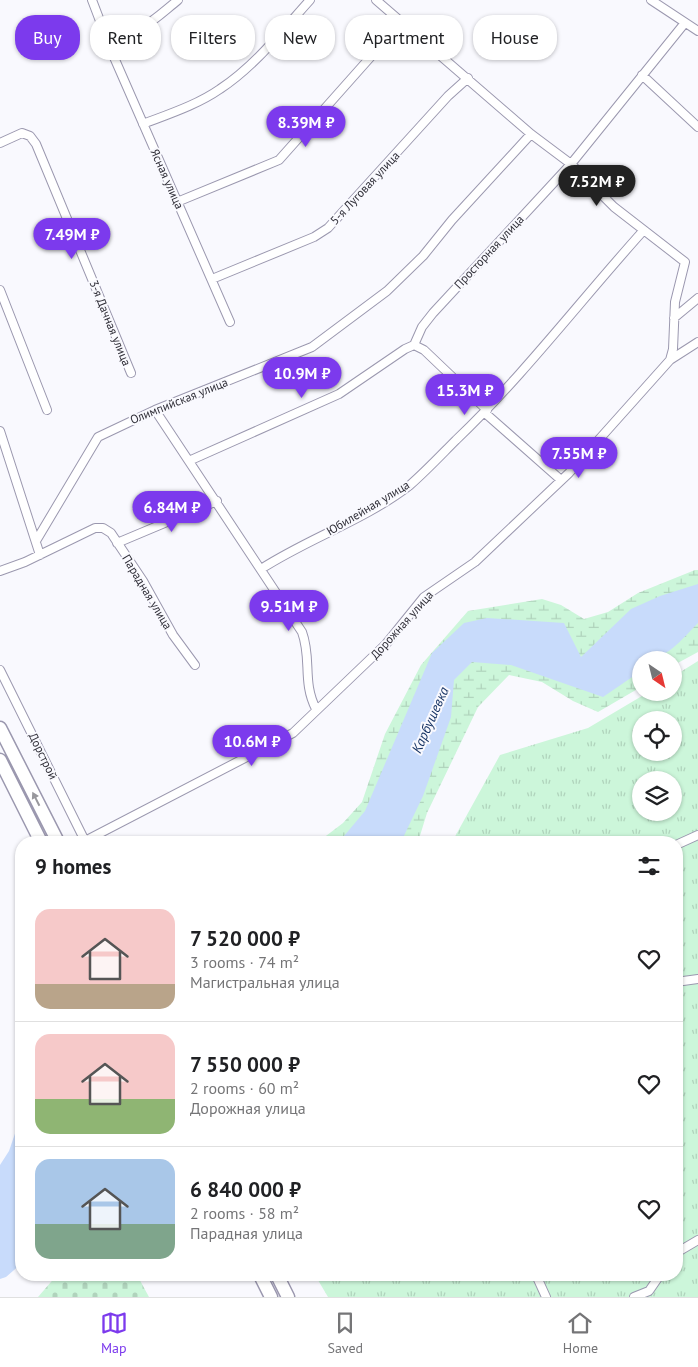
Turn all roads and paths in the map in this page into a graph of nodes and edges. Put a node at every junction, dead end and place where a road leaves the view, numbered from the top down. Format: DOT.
graph roads {
  1 [pos="92,0"];
  2 [pos="178,0"];
  3 [pos="310,0"];
  4 [pos="376,0"];
  5 [pos="651,0"];
  6 [pos="98,15"];
  7 [pos="159,15"];
  8 [pos="684,24"];
  9 [pos="698,31"];
  10 [pos="116,60"];
  11 [pos="368,60"];
  12 [pos="642,76"];
  13 [pos="468,78"];
  14 [pos="143,124"];
  15 [pos="698,127"];
  16 [pos="531,134"];
  17 [pos="0,143"];
  18 [pos="571,164"];
  19 [pos="177,202"];
  20 [pos="643,231"];
  21 [pos="212,279"];
  22 [pos="0,290"];
  23 [pos="698,298"];
  24 [pos="674,318"];
  25 [pos="230,322"];
  26 [pos="698,342"];
  27 [pos="414,345"];
  28 [pos="670,360"];
  29 [pos="131,373"];
  30 [pos="47,410"];
  31 [pos="155,410"];
  32 [pos="486,411"];
  33 [pos="0,431"];
  34 [pos="191,460"];
  35 [pos="561,480"];
  36 [pos="217,501"];
  37 [pos="36,541"];
  38 [pos="117,543"];
  39 [pos="40,555"];
  40 [pos="261,569"];
  41 [pos="0,572"];
  42 [pos="195,665"];
  43 [pos="0,670"];
  44 [pos="316,709"];
  45 [pos="0,728"];
  46 [pos="0,760"];
  47 [pos="698,835"];
  48 [pos="38,836"];
  49 [pos="55,836"];
  50 [pos="81,836"];
  51 [pos="96,836"];
  52 [pos="683,842"];
  53 [pos="698,979"];
  54 [pos="683,981"];
  55 [pos="698,1240"];
  56 [pos="683,1248"];
  57 [pos="263,1281"];
  58 [pos="280,1281"];
  59 [pos="539,1281"];
  60 [pos="656,1281"];
  61 [pos="271,1297"];
  62 [pos="288,1297"];
  63 [pos="546,1297"];
  64 [pos="634,1297"];
  1 -- 6 [label="street, Ясная улица"];
  2 -- 7 [label="street"];
  3 -- 14 [label="street"];
  4 -- 13 [label="street"];
  5 -- 8 [label="street"];
  8 -- 9 [label="street"];
  8 -- 12 [label="street, Просторная улица"];
  10 -- 14 [label="street, Ясная улица"];
  11 -- 19 [label="street"];
  12 -- 15 [label="street"];
  12 -- 18 [label="street, Просторная улица"];
  13 -- 16 [label="street"];
  13 -- 21 [label="street, 5-я Луговая улица"];
  14 -- 19 [label="street, Ясная улица"];
  16 -- 18 [label="street"];
  16 -- 31 [label="street, Олимпийская улица"];
  17 -- 29 [label="street, 3-я Дачная улица"];
  18 -- 20 [label="street"];
  18 -- 27 [label="street, Просторная улица"];
  19 -- 21 [label="street, Ясная улица"];
  20 -- 24 [label="street"];
  20 -- 32 [label="street, Юбилейная улица"];
  21 -- 25 [label="street, Ясная улица"];
  22 -- 30 [label="street"];
  23 -- 24 [label="street"];
  24 -- 28 [label="street"];
  26 -- 28 [label="street, Дорожная улица"];
  27 -- 32 [label="street"];
  27 -- 34 [label="street"];
  28 -- 35 [label="street, Дорожная улица"];
  31 -- 34 [label="street"];
  31 -- 37 [label="street, Олимпийская улица"];
  32 -- 35 [label="street"];
  32 -- 40 [label="street, Юбилейная улица"];
  33 -- 37 [label="street"];
  34 -- 36 [label="street"];
  35 -- 44 [label="street, Дорожная улица"];
  36 -- 38 [label="street"];
  36 -- 40 [label="street"];
  37 -- 39 [label="street"];
  38 -- 39 [label="street, Парадная улица"];
  38 -- 42 [label="street, Парадная улица"];
  39 -- 41 [label="street, Парадная улица"];
  40 -- 44 [label="street"];
  43 -- 50 [label="street, Дорстрой"];
  44 -- 51 [label="street, Дорожная улица"];
  49 -- 45 [label="main road, one-way"];
  46 -- 48 [label="main road"];
  47 -- 52 [label="street"];
  53 -- 54 [label="street"];
  55 -- 56 [label="street"];
  57 -- 61 [label="main road"];
  58 -- 62 [label="main road"];
  59 -- 63 [label="street"];
  60 -- 64 [label="street"];
}
